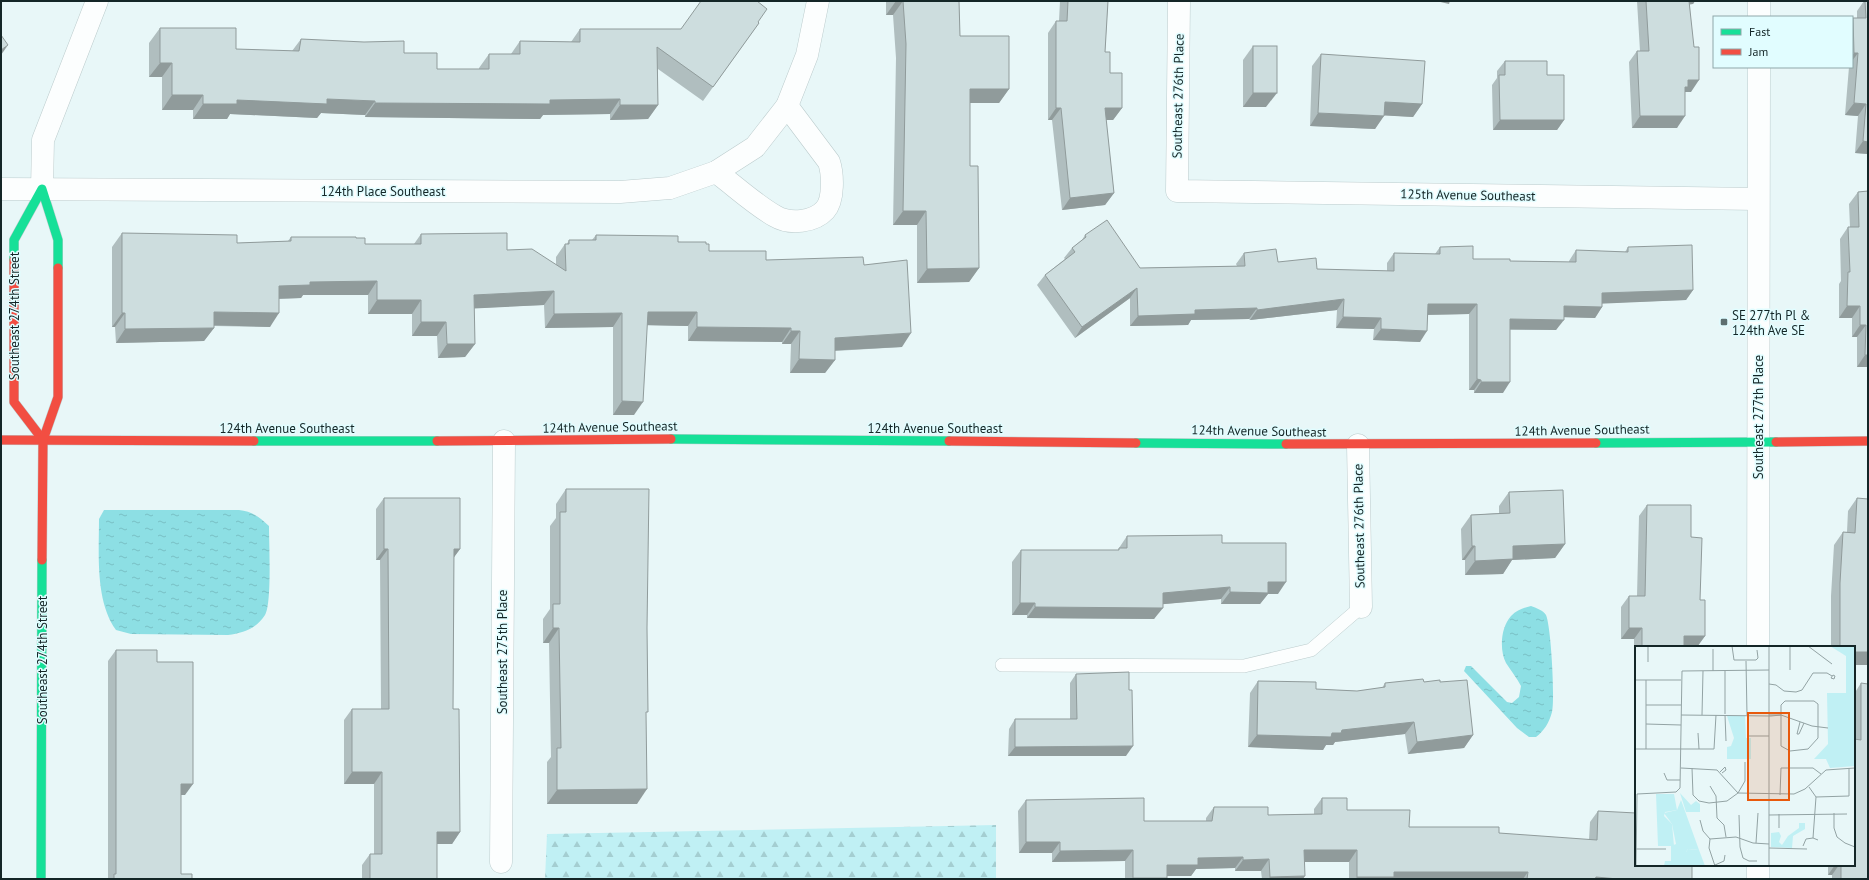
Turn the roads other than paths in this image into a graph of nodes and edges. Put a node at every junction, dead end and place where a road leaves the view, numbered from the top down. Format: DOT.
graph roads {
  1 [pos="96,1"];
  2 [pos="818,1"];
  3 [pos="1179,1"];
  4 [pos="1760,1"];
  5 [pos="1759,16"];
  6 [pos="1759,68"];
  7 [pos="787,106"];
  8 [pos="716,172"];
  9 [pos="1,189"];
  10 [pos="42,189"];
  11 [pos="1177,191"];
  12 [pos="1758,199"];
  13 [pos="1,440"];
  14 [pos="43,440"];
  15 [pos="504,441"];
  16 [pos="1758,441"];
  17 [pos="1868,441"];
  18 [pos="1358,445"];
  19 [pos="1361,607"];
  20 [pos="1758,646"];
  21 [pos="1002,665"];
  22 [pos="501,862"];
  23 [pos="1758,866"];
  24 [pos="41,879"];
  25 [pos="1758,879"];
  1 -- 10 [label="street, Southeast 274th Street"];
  2 -- 7 [label="street"];
  3 -- 11 [label="street, Southeast 276th Place"];
  4 -- 5 [label="street"];
  6 -- 12 [label="street, Southeast 277th Place"];
  7 -- 8 [label="street, 124th Place Southeast"];
  7 -- 8 [label="street"];
  8 -- 10 [label="street, 124th Place Southeast"];
  9 -- 10 [label="street, 124th Place Southeast"];
  10 -- 14 [label="street, Southeast 274th Street"];
  10 -- 14 [label="street, Southeast 274th Street"];
  11 -- 12 [label="street, 125th Avenue Southeast"];
  12 -- 16 [label="street, Southeast 277th Place"];
  13 -- 14 [label="street, 124th Avenue Southeast"];
  14 -- 15 [label="street, 124th Avenue Southeast"];
  14 -- 24 [label="street, Southeast 274th Street"];
  15 -- 18 [label="street, 124th Avenue Southeast"];
  15 -- 22 [label="street, Southeast 275th Place"];
  16 -- 17 [label="street, 124th Avenue Southeast"];
  16 -- 18 [label="street, 124th Avenue Southeast"];
  16 -- 20 [label="street, Southeast 277th Place"];
  18 -- 19 [label="street, Southeast 276th Place"];
  19 -- 21 [label="lane"];
  23 -- 25 [label="street"];
}
